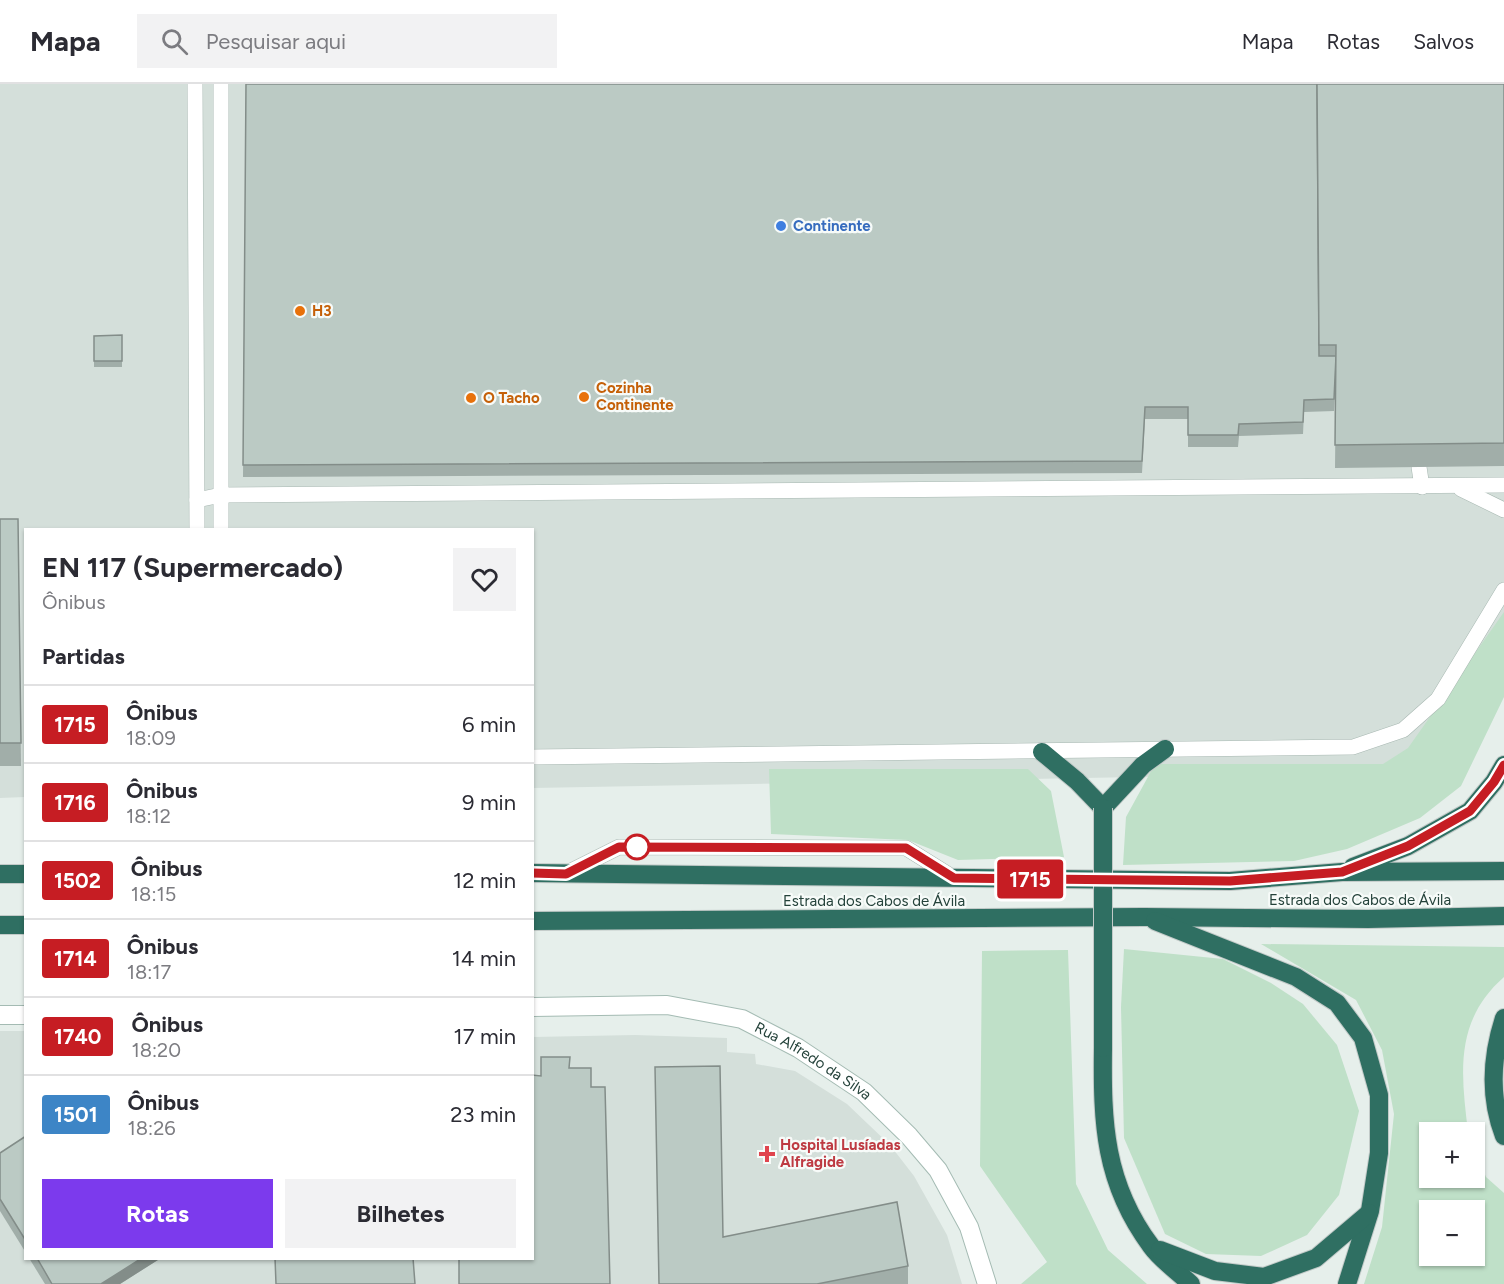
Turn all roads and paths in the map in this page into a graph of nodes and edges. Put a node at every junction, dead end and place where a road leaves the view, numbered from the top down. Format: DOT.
graph roads {
  1 [pos="195,84"];
  2 [pos="221,84"];
  3 [pos="1419,467"];
  4 [pos="1504,485"];
  5 [pos="1422,488"];
  6 [pos="1458,488"];
  7 [pos="221,495"];
  8 [pos="196,500"];
  9 [pos="1504,510"];
  10 [pos="197,528"];
  11 [pos="221,528"];
  12 [pos="1504,590"];
  13 [pos="1165,749"];
  14 [pos="1042,752"];
  15 [pos="534,757"];
  16 [pos="1504,765"];
  17 [pos="1103,808"];
  18 [pos="1504,871"];
  19 [pos="1342,872"];
  20 [pos="534,873"];
  21 [pos="0,874"];
  22 [pos="24,874"];
  23 [pos="566,874"];
  24 [pos="954,878"];
  25 [pos="1504,916"];
  26 [pos="1144,917"];
  27 [pos="534,921"];
  28 [pos="555,921"];
  29 [pos="0,925"];
  30 [pos="24,925"];
  31 [pos="534,926"];
  32 [pos="534,1007"];
  33 [pos="0,1015"];
  34 [pos="24,1015"];
  35 [pos="1504,1018"];
  36 [pos="1504,1136"];
  37 [pos="1370,1211"];
  38 [pos="1151,1247"];
  39 [pos="987,1284"];
  40 [pos="1191,1284"];
  41 [pos="1347,1284"];
  1 -- 8 [label="lane"];
  2 -- 7 [label="lane"];
  3 -- 5 [label="lane"];
  4 -- 6 [label="lane"];
  5 -- 6 [label="lane"];
  5 -- 7 [label="lane"];
  6 -- 9 [label="lane"];
  7 -- 8 [label="lane"];
  7 -- 11 [label="lane"];
  8 -- 10 [label="lane"];
  12 -- 13 [label="lane"];
  13 -- 14 [label="lane"];
  13 -- 17 [label="highway"];
  14 -- 15 [label="lane"];
  14 -- 17 [label="highway"];
  16 -- 19 [label="highway"];
  17 -- 38 [label="highway, bridge"];
  18 -- 19 [label="highway, Estrada dos Cabos de Ávila"];
  19 -- 24 [label="highway, Estrada dos Cabos de Ávila"];
  20 -- 23 [label="highway, Estrada dos Cabos de Ávila"];
  21 -- 22 [label="highway"];
  23 -- 24 [label="highway, Estrada dos Cabos de Ávila"];
  23 -- 24 [label="lane"];
  25 -- 26 [label="highway, Estrada dos Cabos de Ávila"];
  26 -- 28 [label="highway, Estrada dos Cabos de Ávila"];
  26 -- 37 [label="highway"];
  27 -- 28 [label="highway, Estrada dos Cabos de Ávila"];
  28 -- 31 [label="lane"];
  29 -- 30 [label="highway"];
  32 -- 39 [label="street, Rua Alfredo da Silva"];
  33 -- 34 [label="street"];
  35 -- 36 [label="highway"];
  37 -- 38 [label="highway"];
  37 -- 41 [label="highway"];
  38 -- 40 [label="highway"];
}
